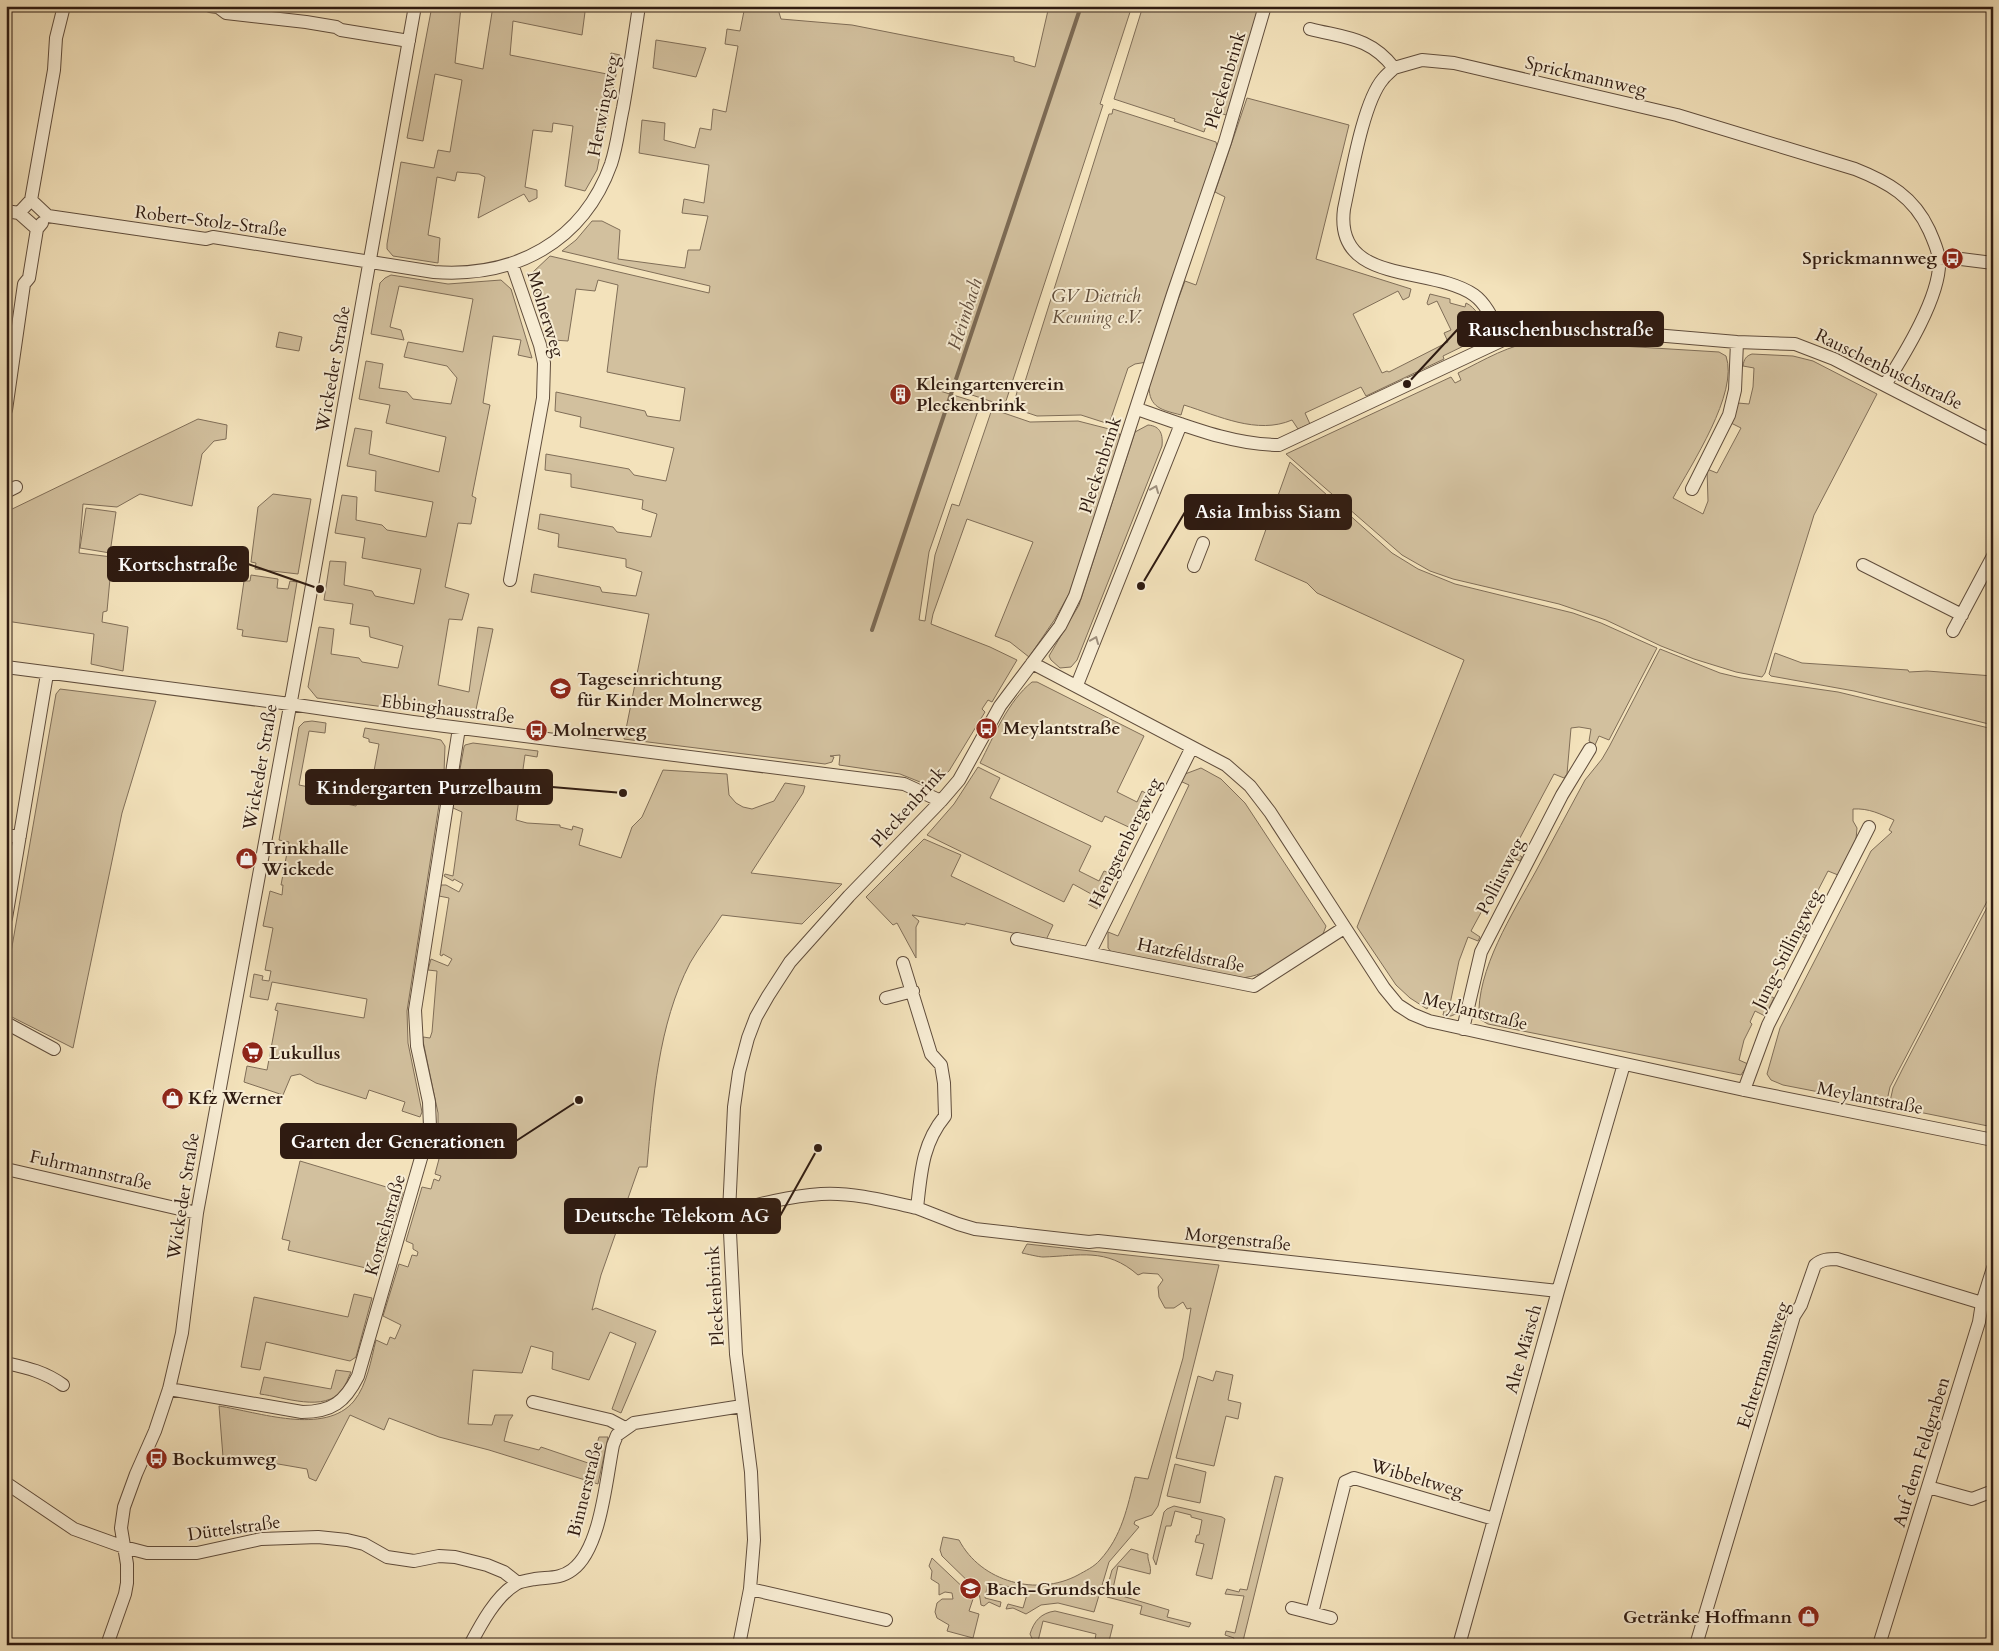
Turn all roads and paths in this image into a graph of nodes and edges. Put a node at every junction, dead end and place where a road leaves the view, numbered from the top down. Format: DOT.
graph roads {
  1 [pos="64,6"];
  2 [pos="210,6"];
  3 [pos="415,6"];
  4 [pos="639,6"];
  5 [pos="1265,6"];
  6 [pos="1310,29"];
  7 [pos="409,41"];
  8 [pos="1394,68"];
  9 [pos="31,200"];
  10 [pos="6,211"];
  11 [pos="19,213"];
  12 [pos="48,216"];
  13 [pos="37,229"];
  14 [pos="1939,259"];
  15 [pos="370,261"];
  16 [pos="1993,263"];
  17 [pos="512,264"];
  18 [pos="1503,340"];
  19 [pos="1737,342"];
  20 [pos="1885,385"];
  21 [pos="1137,409"];
  22 [pos="6,410"];
  23 [pos="1181,424"];
  24 [pos="1993,441"];
  25 [pos="1692,489"];
  26 [pos="1203,543"];
  27 [pos="1993,556"];
  28 [pos="1863,565"];
  29 [pos="1194,566"];
  30 [pos="510,580"];
  31 [pos="1962,615"];
  32 [pos="1953,631"];
  33 [pos="1032,663"];
  34 [pos="6,667"];
  35 [pos="48,674"];
  36 [pos="1077,685"];
  37 [pos="290,704"];
  38 [pos="459,728"];
  39 [pos="1192,747"];
  40 [pos="1590,749"];
  41 [pos="941,801"];
  42 [pos="1869,827"];
  43 [pos="6,836"];
  44 [pos="20,836"];
  45 [pos="6,918"];
  46 [pos="1344,928"];
  47 [pos="1017,939"];
  48 [pos="1090,952"];
  49 [pos="903,963"];
  50 [pos="913,991"];
  51 [pos="886,998"];
  52 [pos="6,1023"];
  53 [pos="1463,1029"];
  54 [pos="54,1049"];
  55 [pos="1624,1064"];
  56 [pos="1744,1090"];
  57 [pos="1993,1140"];
  58 [pos="6,1169"];
  59 [pos="917,1208"];
  60 [pos="729,1212"];
  61 [pos="197,1213"];
  62 [pos="1993,1268"];
  63 [pos="1558,1291"];
  64 [pos="1982,1303"];
  65 [pos="6,1363"];
  66 [pos="63,1385"];
  67 [pos="168,1389"];
  68 [pos="533,1402"];
  69 [pos="742,1406"];
  70 [pos="625,1428"];
  71 [pos="6,1484"];
  72 [pos="1928,1487"];
  73 [pos="1993,1491"];
  74 [pos="1494,1519"];
  75 [pos="124,1547"];
  76 [pos="518,1583"];
  77 [pos="750,1590"];
  78 [pos="1292,1608"];
  79 [pos="1312,1612"];
  80 [pos="1331,1618"];
  81 [pos="886,1620"];
  82 [pos="107,1645"];
  83 [pos="470,1645"];
  84 [pos="739,1645"];
  85 [pos="1459,1645"];
  86 [pos="1696,1645"];
  87 [pos="1879,1645"];
  1 -- 9 [label="street"];
  2 -- 7 [label="street"];
  3 -- 7 [label="street, Wickeder Straße"];
  4 -- 17 [label="street, Herwingweg"];
  5 -- 21 [label="street, Pleckenbrink"];
  6 -- 8 [label="street"];
  7 -- 15 [label="street, Wickeder Straße"];
  8 -- 14 [label="street, Sprickmannweg"];
  8 -- 18 [label="street"];
  9 -- 11 [label="street"];
  9 -- 12 [label="street"];
  10 -- 11 [label="street"];
  11 -- 13 [label="street"];
  12 -- 13 [label="street"];
  12 -- 15 [label="street, Robert-Stolz-Straße"];
  13 -- 22 [label="street"];
  14 -- 16 [label="street"];
  14 -- 20 [label="street, Sprickmannweg"];
  15 -- 17 [label="street, Herwingweg"];
  15 -- 37 [label="street, Wickeder Straße"];
  17 -- 30 [label="street, Molnerweg"];
  18 -- 19 [label="street, Rauschenbuschstraße"];
  18 -- 23 [label="street, Rauschenbuschstraße"];
  19 -- 20 [label="street, Rauschenbuschstraße"];
  19 -- 25 [label="street"];
  20 -- 24 [label="street, Rauschenbuschstraße"];
  21 -- 23 [label="street, Rauschenbuschstraße"];
  21 -- 33 [label="street, Pleckenbrink"];
  36 -- 23 [label="street, one-way"];
  26 -- 29 [label="street"];
  27 -- 31 [label="street"];
  28 -- 31 [label="street"];
  31 -- 32 [label="street"];
  33 -- 36 [label="street, Meylantstraße"];
  33 -- 41 [label="street, Pleckenbrink"];
  34 -- 35 [label="street, Ebbinghausstraße"];
  35 -- 37 [label="street, Ebbinghausstraße"];
  35 -- 44 [label="street"];
  36 -- 39 [label="street, Meylantstraße"];
  37 -- 38 [label="street, Ebbinghausstraße"];
  37 -- 61 [label="street, Wickeder Straße"];
  38 -- 41 [label="street, Ebbinghausstraße"];
  38 -- 67 [label="street, Kortschstraße"];
  39 -- 46 [label="street, Meylantstraße"];
  39 -- 48 [label="street, Hengstenbergweg"];
  40 -- 53 [label="street, Polliusweg"];
  41 -- 60 [label="street, Pleckenbrink"];
  42 -- 56 [label="street, Jung-Stillingweg"];
  43 -- 44 [label="street"];
  44 -- 45 [label="street"];
  46 -- 48 [label="street, Hatzfeldstraße"];
  46 -- 53 [label="street, Meylantstraße"];
  47 -- 48 [label="street, Hatzfeldstraße"];
  49 -- 50 [label="street"];
  50 -- 51 [label="street"];
  50 -- 59 [label="street"];
  52 -- 54 [label="street"];
  53 -- 55 [label="street, Meylantstraße"];
  55 -- 56 [label="street, Meylantstraße"];
  55 -- 63 [label="street, Alte Märsch"];
  56 -- 57 [label="street, Meylantstraße"];
  58 -- 61 [label="street, Fuhrmannstraße"];
  59 -- 60 [label="street, Morgenstraße"];
  59 -- 63 [label="street, Morgenstraße"];
  60 -- 69 [label="street, Pleckenbrink"];
  61 -- 67 [label="street, Wickeder Straße"];
  62 -- 64 [label="street, Auf dem Feldgraben"];
  63 -- 74 [label="street, Alte Märsch"];
  64 -- 72 [label="street, Auf dem Feldgraben"];
  64 -- 86 [label="street, Echtermannsweg"];
  65 -- 66 [label="street"];
  67 -- 75 [label="street, Wickeder Straße"];
  68 -- 70 [label="street"];
  69 -- 70 [label="street, Binnerstraße"];
  69 -- 77 [label="street, Pleckenbrink"];
  70 -- 76 [label="street, Binnerstraße"];
  71 -- 75 [label="street, Düttelstraße"];
  72 -- 73 [label="street"];
  72 -- 87 [label="street, Auf dem Feldgraben"];
  74 -- 79 [label="street, Wibbeltweg"];
  74 -- 85 [label="street, Alte Märsch"];
  75 -- 76 [label="street, Düttelstraße"];
  75 -- 82 [label="street, Wickeder Straße"];
  76 -- 83 [label="street"];
  77 -- 81 [label="street"];
  77 -- 84 [label="street, Pleckenbrink"];
  78 -- 79 [label="street"];
  79 -- 80 [label="street"];
}
